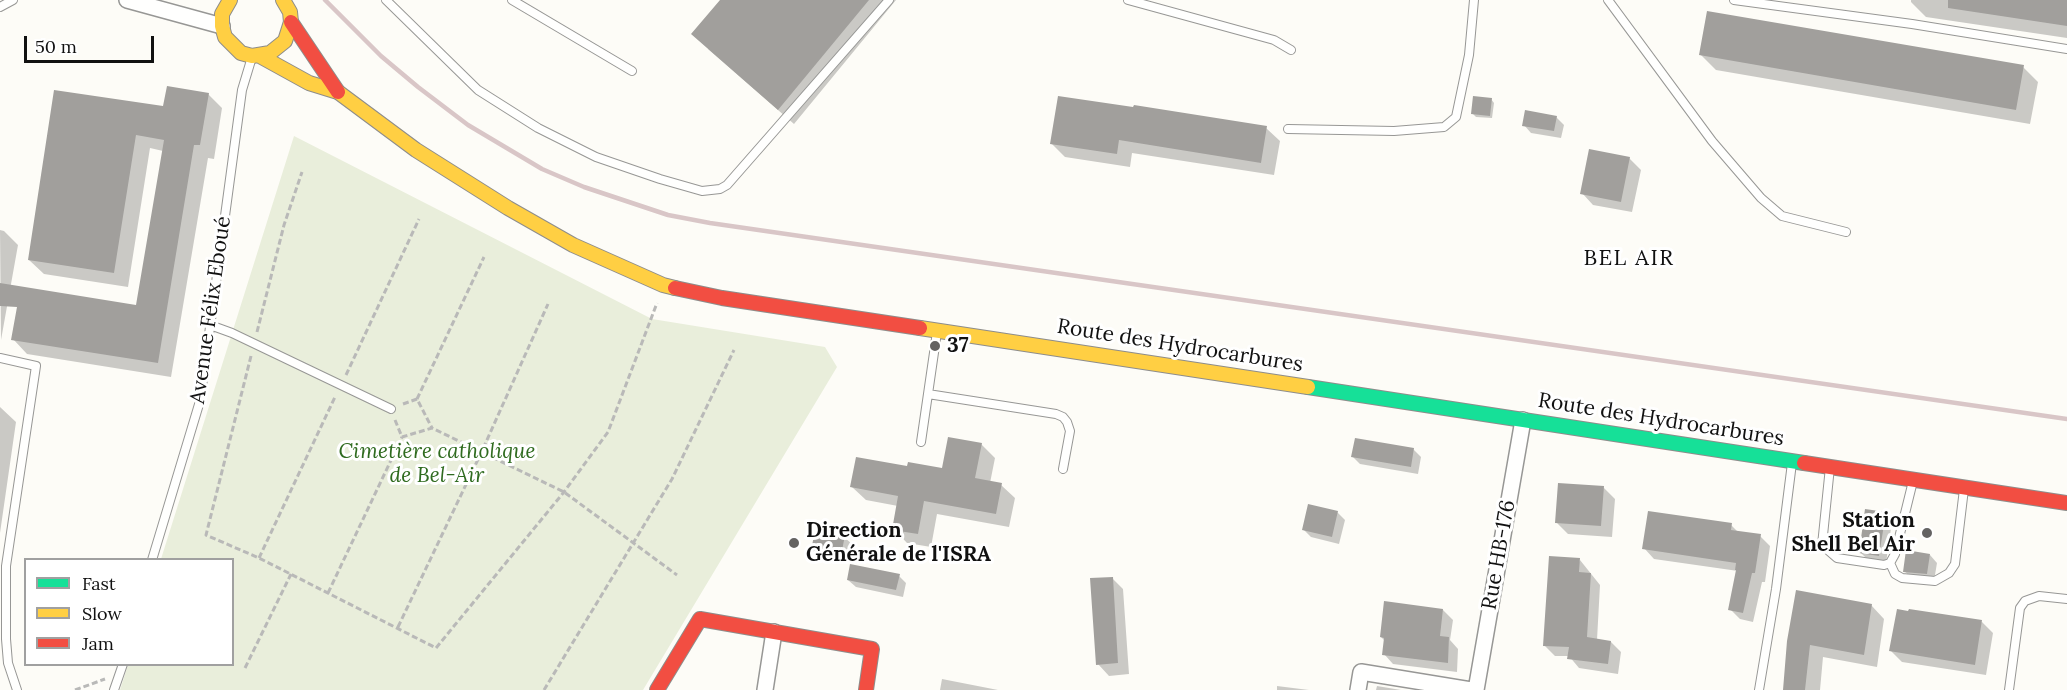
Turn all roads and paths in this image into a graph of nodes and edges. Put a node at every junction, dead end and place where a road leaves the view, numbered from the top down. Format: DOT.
graph roads {
  1 [pos="13,0"];
  2 [pos="127,0"];
  3 [pos="230,0"];
  4 [pos="386,0"];
  5 [pos="512,0"];
  6 [pos="889,0"];
  7 [pos="1128,0"];
  8 [pos="1474,0"];
  9 [pos="1608,0"];
  10 [pos="1734,0"];
  11 [pos="285,1"];
  12 [pos="0,8"];
  13 [pos="291,22"];
  14 [pos="222,26"];
  15 [pos="2067,49"];
  16 [pos="1292,50"];
  17 [pos="256,56"];
  18 [pos="632,71"];
  19 [pos="338,92"];
  20 [pos="1288,129"];
  21 [pos="302,172"];
  22 [pos="1846,232"];
  23 [pos="484,257"];
  24 [pos="663,285"];
  25 [pos="548,304"];
  26 [pos="210,325"];
  27 [pos="937,331"];
  28 [pos="254,344"];
  29 [pos="734,350"];
  30 [pos="0,358"];
  31 [pos="928,394"];
  32 [pos="417,399"];
  33 [pos="391,409"];
  34 [pos="1522,420"];
  35 [pos="432,428"];
  36 [pos="402,437"];
  37 [pos="921,442"];
  38 [pos="482,451"];
  39 [pos="1792,461"];
  40 [pos="1830,467"];
  41 [pos="1063,469"];
  42 [pos="1913,480"];
  43 [pos="1965,488"];
  44 [pos="564,492"];
  45 [pos="2067,503"];
  46 [pos="633,542"];
  47 [pos="153,558"];
  48 [pos="1890,563"];
  49 [pos="291,574"];
  50 [pos="677,575"];
  51 [pos="328,593"];
  52 [pos="2067,599"];
  53 [pos="398,627"];
  54 [pos="774,632"];
  55 [pos="245,668"];
  56 [pos="122,669"];
  57 [pos="17,690"];
  58 [pos="75,690"];
  59 [pos="114,690"];
  60 [pos="544,690"];
  61 [pos="657,690"];
  62 [pos="765,690"];
  63 [pos="866,690"];
  64 [pos="1358,690"];
  65 [pos="1471,690"];
  66 [pos="1476,690"];
  67 [pos="1759,690"];
  68 [pos="2009,690"];
  1 -- 12 [label="lane"];
  2 -- 14 [label="street"];
  3 -- 14 [label="street"];
  4 -- 6 [label="lane"];
  5 -- 18 [label="lane"];
  7 -- 16 [label="lane"];
  8 -- 20 [label="lane"];
  9 -- 22 [label="lane"];
  10 -- 15 [label="lane"];
  11 -- 13 [label="street, Route des Hydrocarbures"];
  13 -- 17 [label="street"];
  13 -- 19 [label="street, Route des Hydrocarbures"];
  14 -- 17 [label="street, Route des Hydrocarbures"];
  17 -- 19 [label="street, Route des Hydrocarbures"];
  17 -- 26 [label="lane, Avenue Félix Eboué"];
  19 -- 24 [label="street, Route des Hydrocarbures"];
  21 -- 28 [label="path"];
  23 -- 32 [label="path"];
  24 -- 27 [label="street, Route des Hydrocarbures"];
  24 -- 44 [label="path"];
  25 -- 38 [label="path"];
  26 -- 28 [label="lane"];
  26 -- 47 [label="lane, Avenue Félix Eboué"];
  27 -- 31 [label="lane"];
  27 -- 34 [label="street, Route des Hydrocarbures"];
  28 -- 33 [label="lane"];
  28 -- 49 [label="path"];
  29 -- 46 [label="path"];
  30 -- 57 [label="lane"];
  31 -- 37 [label="lane"];
  31 -- 41 [label="lane"];
  32 -- 33 [label="path"];
  32 -- 35 [label="path"];
  33 -- 36 [label="path"];
  34 -- 39 [label="street, Route des Hydrocarbures"];
  34 -- 66 [label="street, Rue HB-176"];
  35 -- 36 [label="path"];
  35 -- 38 [label="path"];
  36 -- 51 [label="path"];
  38 -- 44 [label="path"];
  38 -- 53 [label="path"];
  39 -- 40 [label="street, Route des Hydrocarbures"];
  39 -- 67 [label="lane"];
  40 -- 42 [label="street, Route des Hydrocarbures"];
  40 -- 48 [label="lane"];
  42 -- 43 [label="street, Route des Hydrocarbures"];
  42 -- 48 [label="lane"];
  43 -- 45 [label="street, Route des Hydrocarbures"];
  43 -- 48 [label="lane"];
  44 -- 46 [label="path"];
  44 -- 53 [label="path"];
  46 -- 50 [label="path"];
  46 -- 60 [label="path"];
  49 -- 51 [label="path"];
  49 -- 55 [label="path"];
  51 -- 53 [label="path"];
  52 -- 68 [label="lane"];
  54 -- 61 [label="street"];
  54 -- 62 [label="street"];
  54 -- 63 [label="street"];
  56 -- 58 [label="path"];
  56 -- 59 [label="lane"];
  64 -- 65 [label="street"];
}
